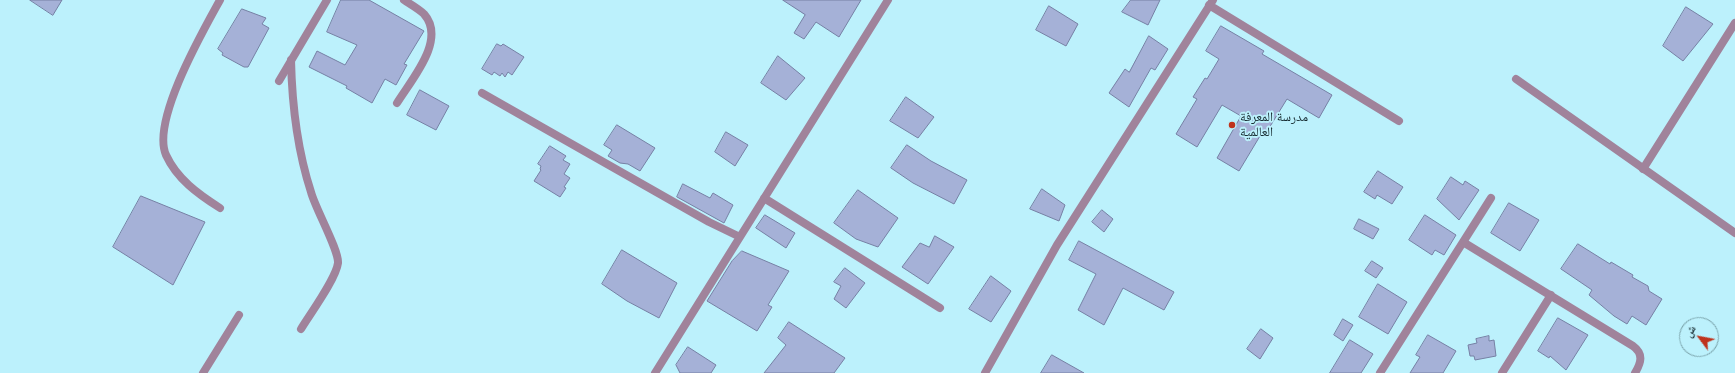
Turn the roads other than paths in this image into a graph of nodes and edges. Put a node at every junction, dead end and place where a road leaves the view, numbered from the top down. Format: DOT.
graph roads {
  1 [pos="220,0"];
  2 [pos="326,0"];
  3 [pos="404,0"];
  4 [pos="888,0"];
  5 [pos="1211,3"];
  6 [pos="1735,23"];
  7 [pos="291,60"];
  8 [pos="1516,79"];
  9 [pos="279,81"];
  10 [pos="482,92"];
  11 [pos="397,103"];
  12 [pos="1399,121"];
  13 [pos="1643,170"];
  14 [pos="764,198"];
  15 [pos="1491,198"];
  16 [pos="220,208"];
  17 [pos="1735,232"];
  18 [pos="740,237"];
  19 [pos="1463,242"];
  20 [pos="1551,296"];
  21 [pos="940,308"];
  22 [pos="239,315"];
  23 [pos="301,329"];
  24 [pos="203,373"];
  25 [pos="655,373"];
  26 [pos="985,373"];
  27 [pos="1380,373"];
  28 [pos="1502,373"];
  29 [pos="1635,373"];
  1 -- 16 [label="street"];
  2 -- 7 [label="street"];
  3 -- 11 [label="street"];
  4 -- 14 [label="street"];
  5 -- 12 [label="street"];
  5 -- 26 [label="street"];
  6 -- 13 [label="street"];
  7 -- 9 [label="street"];
  7 -- 23 [label="street"];
  8 -- 13 [label="street"];
  10 -- 18 [label="street"];
  13 -- 17 [label="street"];
  14 -- 18 [label="street"];
  14 -- 21 [label="street"];
  15 -- 19 [label="street"];
  18 -- 25 [label="street"];
  19 -- 20 [label="street"];
  19 -- 27 [label="street"];
  20 -- 28 [label="street"];
  20 -- 29 [label="street"];
  22 -- 24 [label="street"];
}
